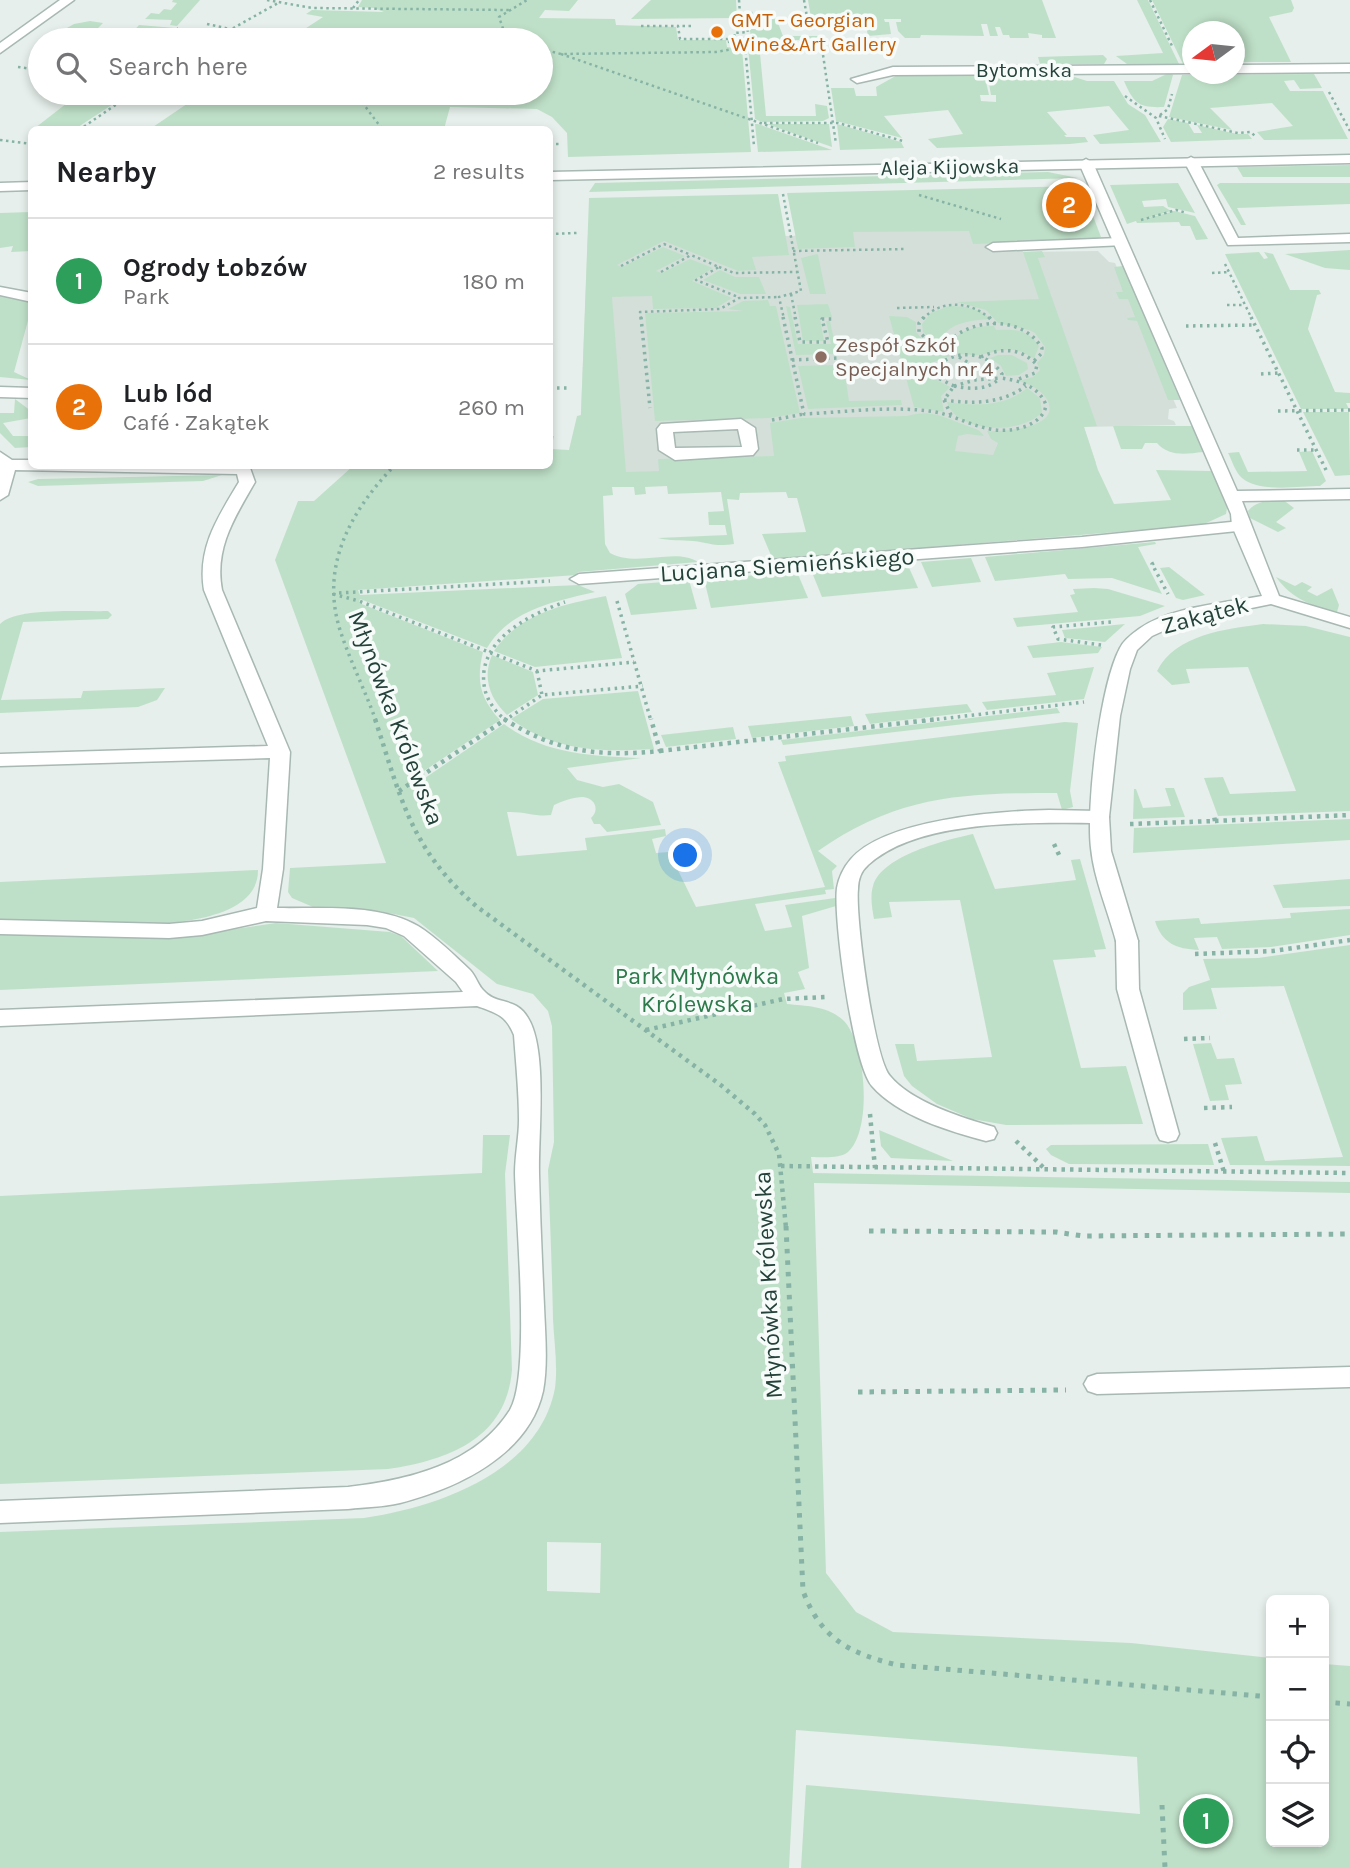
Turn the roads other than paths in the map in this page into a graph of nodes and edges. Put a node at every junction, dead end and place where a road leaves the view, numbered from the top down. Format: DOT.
graph roads {
  1 [pos="68,0"];
  2 [pos="29,28"];
  3 [pos="28,29"];
  4 [pos="0,49"];
  5 [pos="1350,68"];
  6 [pos="1182,69"];
  7 [pos="1245,69"];
  8 [pos="857,79"];
  9 [pos="1350,159"];
  10 [pos="1191,161"];
  11 [pos="1086,163"];
  12 [pos="553,176"];
  13 [pos="0,187"];
  14 [pos="28,187"];
  15 [pos="1350,239"];
  16 [pos="1120,242"];
  17 [pos="993,247"];
  18 [pos="0,291"];
  19 [pos="28,297"];
  20 [pos="0,392"];
  21 [pos="28,393"];
  22 [pos="686,440"];
  23 [pos="3,463"];
  24 [pos="28,463"];
  25 [pos="238,469"];
  26 [pos="1350,494"];
  27 [pos="0,495"];
  28 [pos="1231,496"];
  29 [pos="1241,526"];
  30 [pos="579,579"];
  31 [pos="1272,599"];
  32 [pos="1350,622"];
  33 [pos="280,752"];
  34 [pos="0,760"];
  35 [pos="1099,817"];
  36 [pos="266,914"];
  37 [pos="0,927"];
  38 [pos="478,999"];
  39 [pos="0,1017"];
  40 [pos="986,1133"];
  41 [pos="1168,1134"];
  42 [pos="1350,1377"];
  43 [pos="1097,1384"];
  44 [pos="0,1512"];
  1 -- 2 [label="street"];
  3 -- 4 [label="street"];
  5 -- 7 [label="street"];
  6 -- 8 [label="street, Bytomska"];
  9 -- 10 [label="street, Aleja Kijowska"];
  10 -- 11 [label="street, Aleja Kijowska"];
  10 -- 15 [label="street"];
  11 -- 12 [label="street, Aleja Kijowska"];
  11 -- 16 [label="street, Zakątek"];
  13 -- 14 [label="street"];
  16 -- 17 [label="street"];
  16 -- 28 [label="street, Zakątek"];
  18 -- 19 [label="street"];
  20 -- 21 [label="street"];
  22 -- 22 [label="street"];
  22 -- 22 [label="street"];
  23 -- 24 [label="street"];
  23 -- 27 [label="street"];
  25 -- 33 [label="street"];
  26 -- 28 [label="street"];
  28 -- 29 [label="street, Zakątek"];
  29 -- 30 [label="street, Lucjana Siemieńskiego"];
  29 -- 31 [label="street, Zakątek"];
  31 -- 32 [label="street"];
  31 -- 35 [label="street, Zakątek"];
  33 -- 34 [label="street"];
  33 -- 36 [label="street"];
  35 -- 40 [label="street"];
  35 -- 41 [label="street, Zakątek"];
  36 -- 37 [label="street"];
  36 -- 38 [label="street"];
  38 -- 39 [label="street"];
  38 -- 44 [label="street"];
  42 -- 43 [label="street"];
}
